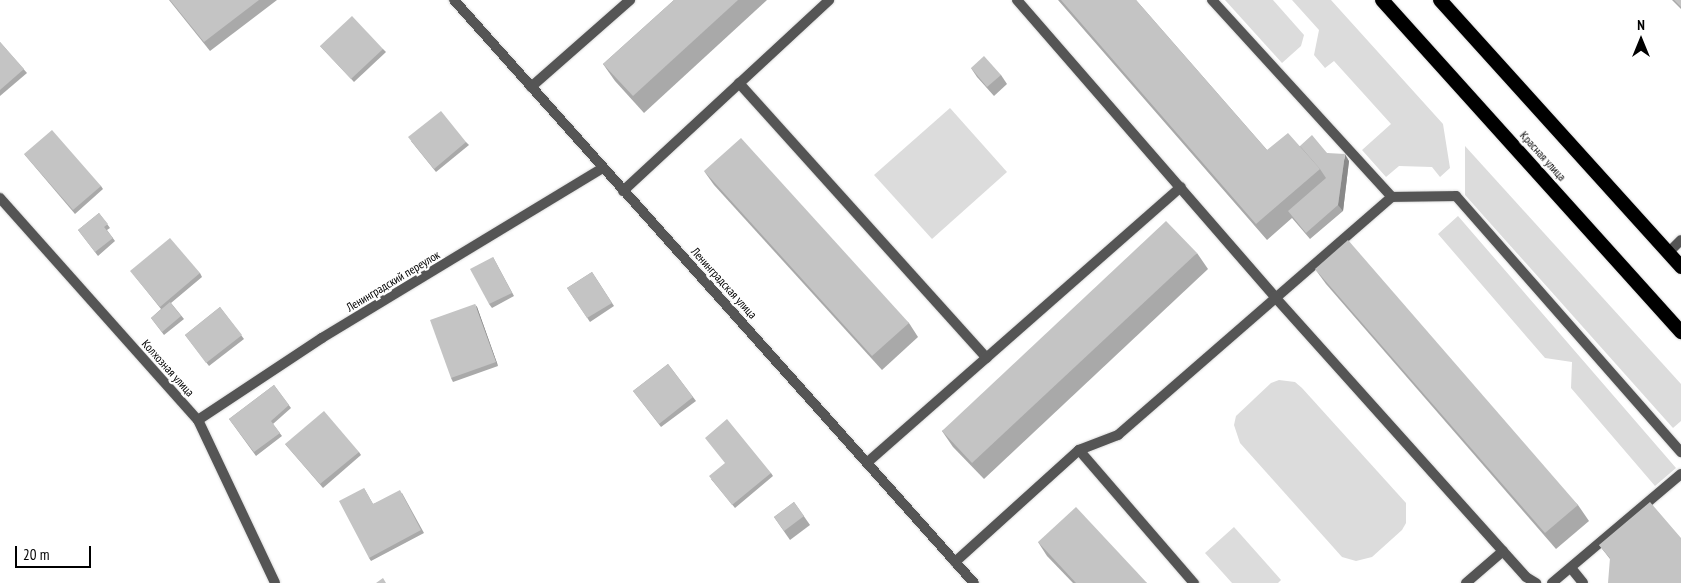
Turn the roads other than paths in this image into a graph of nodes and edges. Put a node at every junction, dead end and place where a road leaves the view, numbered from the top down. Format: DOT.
graph roads {
  1 [pos="454,0"];
  2 [pos="630,0"];
  3 [pos="829,0"];
  4 [pos="1017,0"];
  5 [pos="1212,0"];
  6 [pos="1382,0"];
  7 [pos="1440,0"];
  8 [pos="739,83"];
  9 [pos="531,87"];
  10 [pos="604,168"];
  11 [pos="1181,187"];
  12 [pos="623,191"];
  13 [pos="1392,197"];
  14 [pos="0,198"];
  15 [pos="1681,240"];
  16 [pos="1668,254"];
  17 [pos="1681,267"];
  18 [pos="1274,296"];
  19 [pos="1681,332"];
  20 [pos="987,358"];
  21 [pos="198,420"];
  22 [pos="1079,450"];
  23 [pos="1681,452"];
  24 [pos="868,462"];
  25 [pos="1681,474"];
  26 [pos="1503,551"];
  27 [pos="955,562"];
  28 [pos="1571,568"];
  29 [pos="275,583"];
  30 [pos="974,583"];
  31 [pos="1194,583"];
  32 [pos="1466,583"];
  33 [pos="1536,583"];
  34 [pos="1552,583"];
  35 [pos="1583,583"];
  1 -- 9 [label="street, Ленинградская улица"];
  2 -- 9 [label="street"];
  3 -- 8 [label="street"];
  4 -- 11 [label="street"];
  5 -- 13 [label="street"];
  6 -- 19 [label="highway, Красная улица"];
  7 -- 16 [label="highway"];
  8 -- 12 [label="street"];
  8 -- 20 [label="street"];
  9 -- 10 [label="street, Ленинградская улица"];
  10 -- 12 [label="street, Ленинградская улица"];
  10 -- 21 [label="street, Ленинградский переулок"];
  11 -- 18 [label="street"];
  11 -- 20 [label="street"];
  12 -- 24 [label="street, Ленинградская улица"];
  13 -- 18 [label="street"];
  13 -- 23 [label="street"];
  14 -- 21 [label="street, Колхозная улица"];
  15 -- 16 [label="street"];
  16 -- 17 [label="highway"];
  18 -- 22 [label="street"];
  18 -- 26 [label="street"];
  20 -- 24 [label="street"];
  21 -- 29 [label="street, Колхозная улица"];
  22 -- 27 [label="street"];
  22 -- 31 [label="street"];
  24 -- 27 [label="street, Ленинградская улица"];
  25 -- 28 [label="street"];
  26 -- 32 [label="street"];
  26 -- 33 [label="street"];
  27 -- 30 [label="street, Ленинградская улица"];
  28 -- 34 [label="street"];
  28 -- 35 [label="street"];
}
